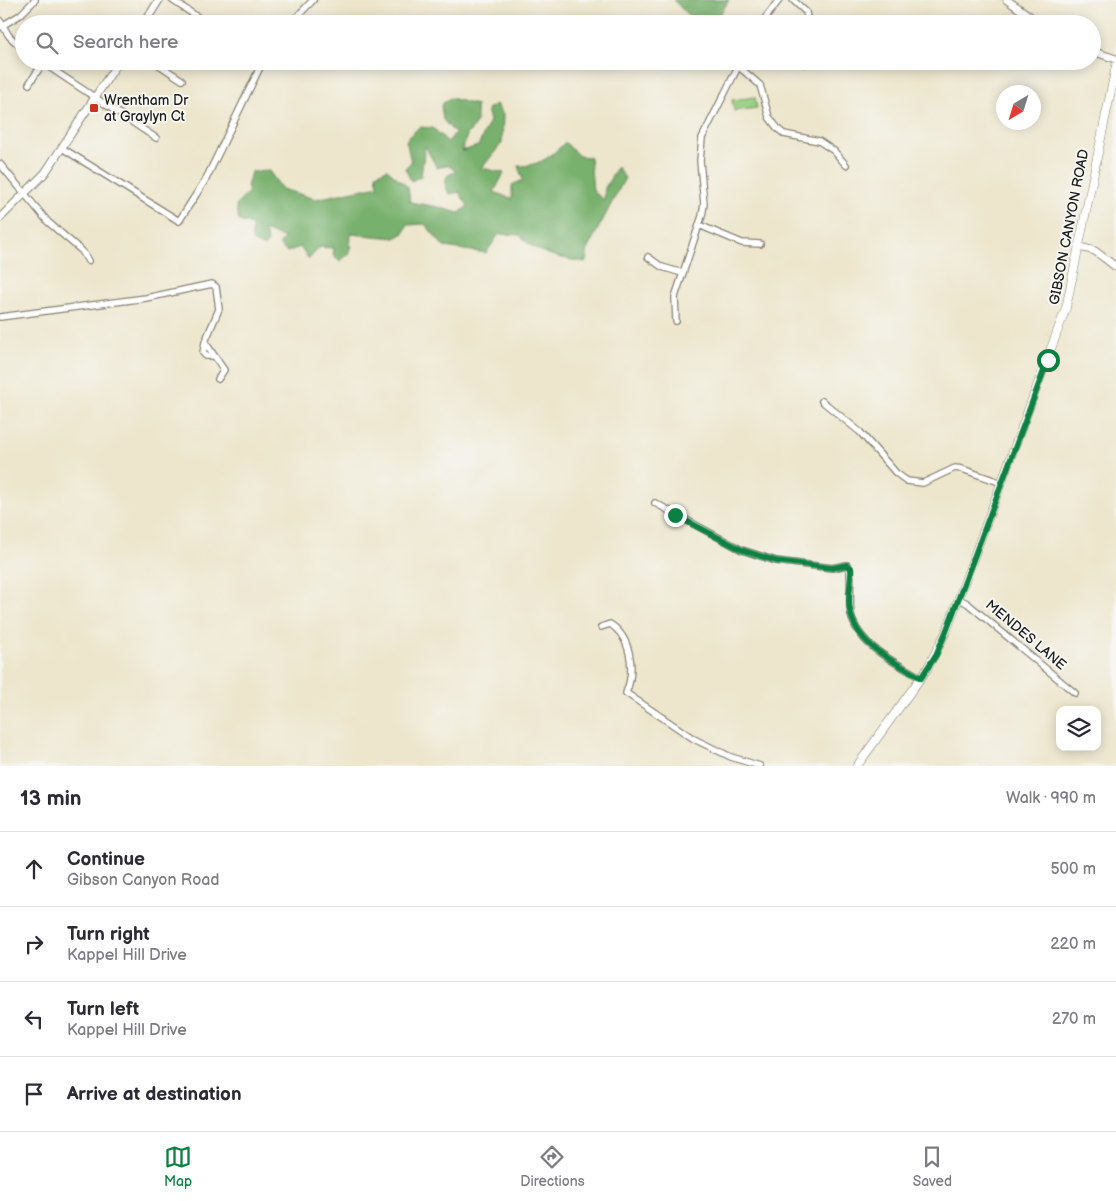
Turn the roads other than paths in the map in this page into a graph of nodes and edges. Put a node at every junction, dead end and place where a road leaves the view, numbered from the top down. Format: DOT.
graph roads {
  1 [pos="35,0"];
  2 [pos="159,0"];
  3 [pos="172,0"];
  4 [pos="312,0"];
  5 [pos="779,0"];
  6 [pos="792,0"];
  7 [pos="1007,0"];
  8 [pos="17,15"];
  9 [pos="150,15"];
  10 [pos="194,15"];
  11 [pos="298,15"];
  12 [pos="768,15"];
  13 [pos="806,15"];
  14 [pos="1028,15"];
  15 [pos="15,16"];
  16 [pos="1,25"];
  17 [pos="15,43"];
  18 [pos="1101,54"];
  19 [pos="1116,59"];
  20 [pos="1116,66"];
  21 [pos="37,70"];
  22 [pos="53,70"];
  23 [pos="113,70"];
  24 [pos="167,70"];
  25 [pos="259,70"];
  26 [pos="737,70"];
  27 [pos="746,70"];
  28 [pos="182,80"];
  29 [pos="29,84"];
  30 [pos="95,98"];
  31 [pos="156,138"];
  32 [pos="62,148"];
  33 [pos="0,164"];
  34 [pos="846,165"];
  35 [pos="25,195"];
  36 [pos="0,218"];
  37 [pos="699,225"];
  38 [pos="760,244"];
  39 [pos="1080,247"];
  40 [pos="648,257"];
  41 [pos="88,261"];
  42 [pos="1116,267"];
  43 [pos="682,273"];
  44 [pos="0,317"];
  45 [pos="676,322"];
  46 [pos="218,379"];
  47 [pos="822,401"];
  48 [pos="1002,484"];
  49 [pos="655,503"];
  50 [pos="959,599"];
  51 [pos="600,628"];
  52 [pos="921,678"];
  53 [pos="1075,693"];
  54 [pos="760,766"];
  55 [pos="857,766"];
  1 -- 8 [label="street"];
  2 -- 9 [label="street"];
  3 -- 10 [label="street"];
  4 -- 11 [label="street"];
  5 -- 12 [label="street"];
  6 -- 13 [label="street"];
  7 -- 14 [label="street"];
  15 -- 16 [label="street"];
  16 -- 17 [label="street"];
  18 -- 19 [label="street"];
  20 -- 39 [label="main road, GIBSON CANYON ROAD"];
  21 -- 29 [label="street"];
  22 -- 30 [label="street"];
  23 -- 30 [label="street"];
  24 -- 28 [label="street"];
  25 -- 32 [label="street"];
  26 -- 37 [label="street"];
  27 -- 34 [label="street"];
  30 -- 31 [label="street"];
  30 -- 32 [label="street"];
  32 -- 35 [label="street"];
  33 -- 35 [label="street"];
  35 -- 36 [label="street"];
  35 -- 41 [label="street"];
  37 -- 38 [label="street"];
  37 -- 43 [label="street"];
  39 -- 42 [label="street"];
  39 -- 48 [label="main road, GIBSON CANYON ROAD"];
  40 -- 43 [label="street"];
  43 -- 45 [label="street"];
  44 -- 46 [label="street"];
  47 -- 48 [label="street"];
  48 -- 50 [label="main road, GIBSON CANYON ROAD"];
  49 -- 52 [label="street"];
  50 -- 52 [label="main road, GIBSON CANYON ROAD"];
  50 -- 53 [label="street, MENDES LANE"];
  51 -- 54 [label="street"];
  52 -- 55 [label="main road, GIBSON CANYON ROAD"];
}
